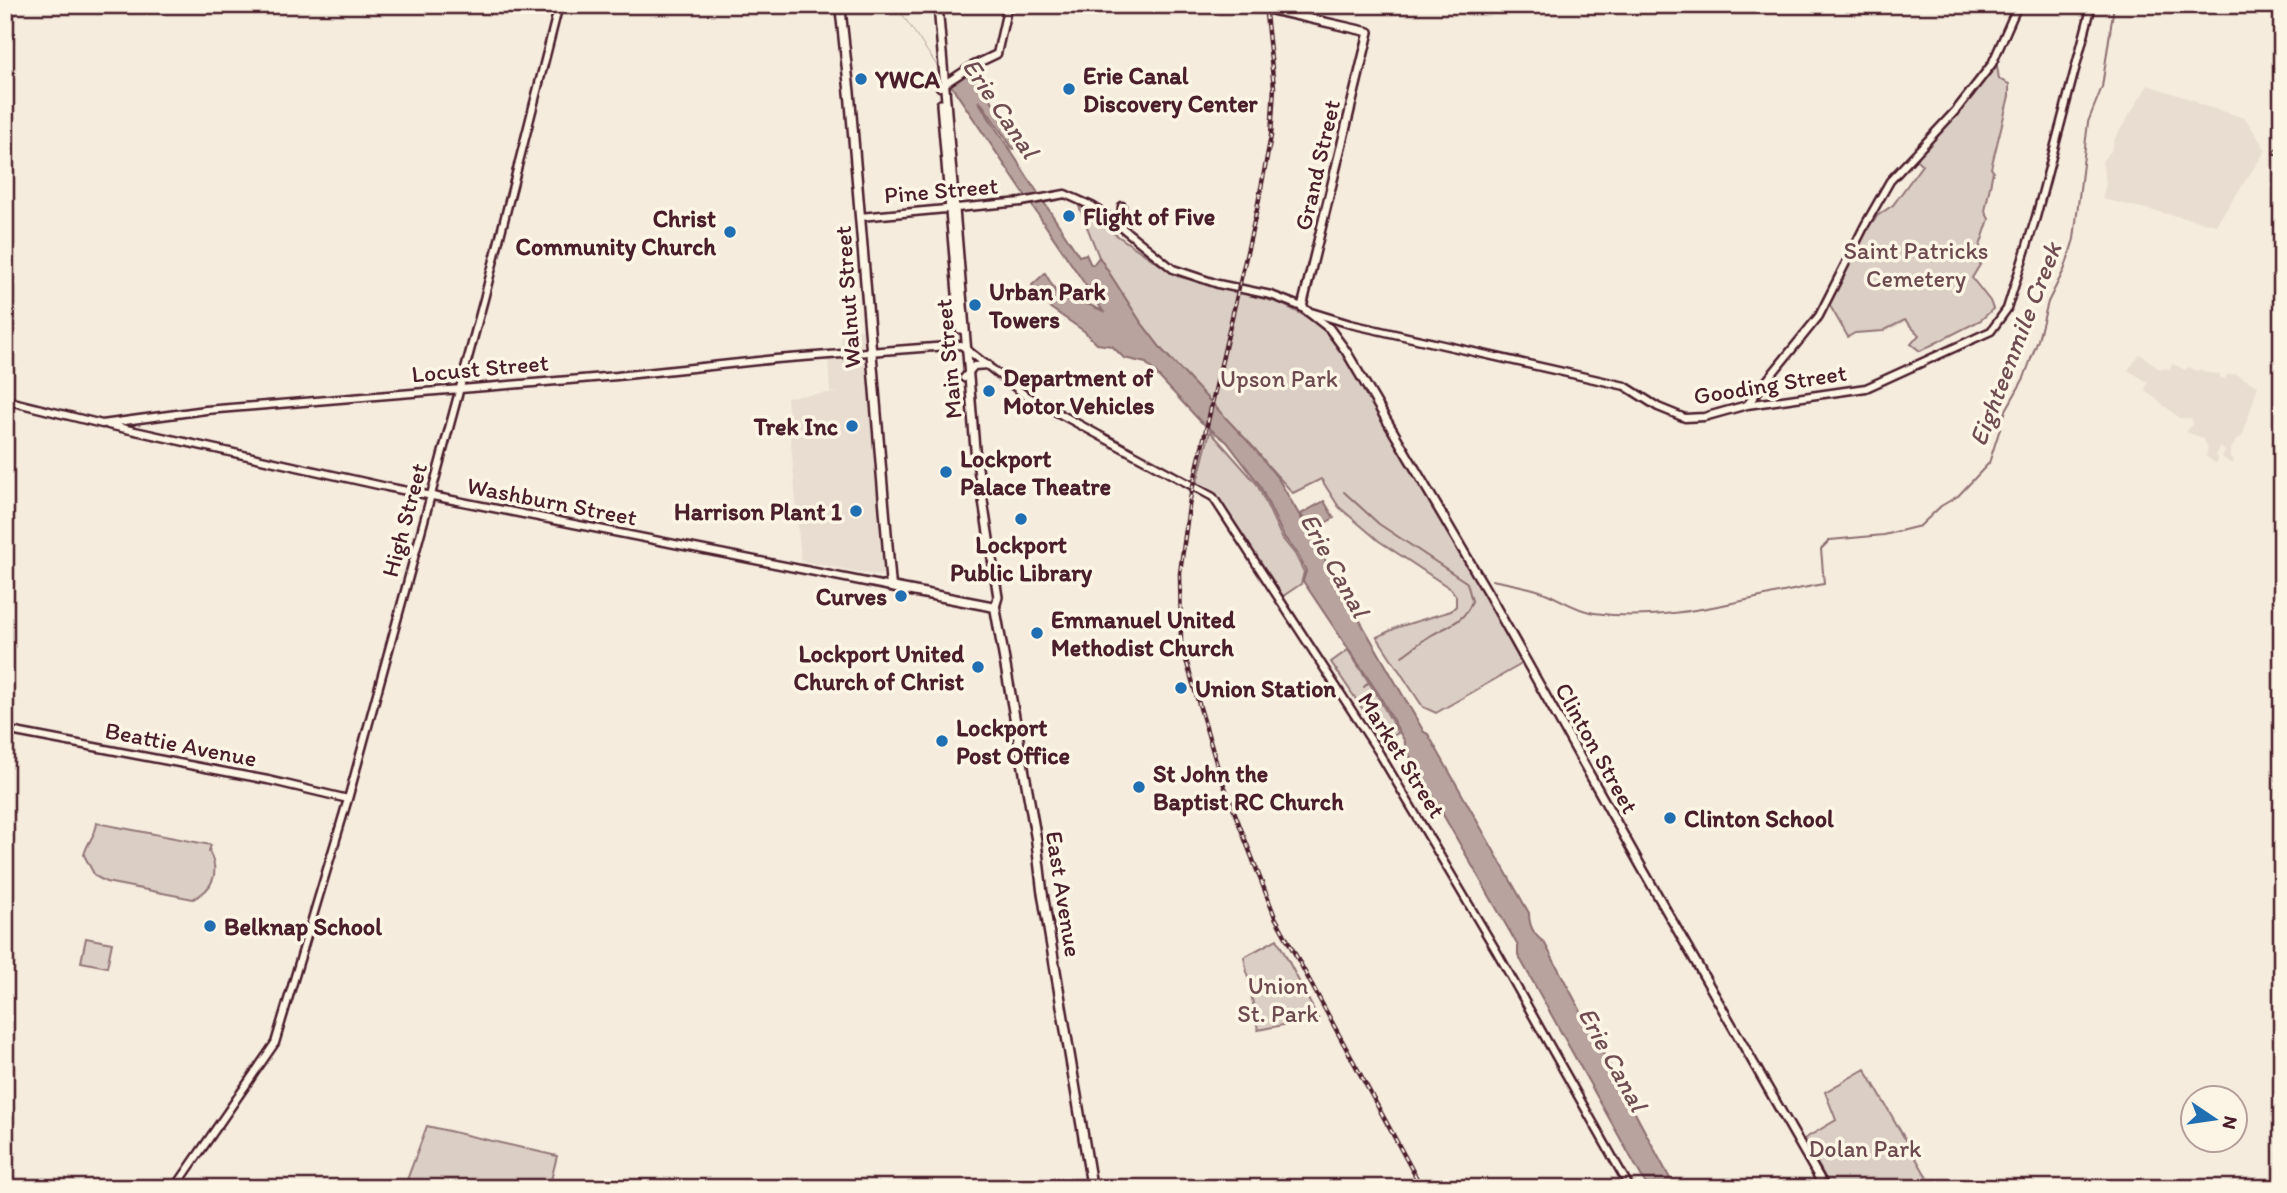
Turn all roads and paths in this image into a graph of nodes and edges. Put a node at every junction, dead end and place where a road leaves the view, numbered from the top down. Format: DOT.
graph roads {
  1 [pos="559,5"];
  2 [pos="840,5"];
  3 [pos="1007,5"];
  4 [pos="1250,5"];
  5 [pos="2018,5"];
  6 [pos="2092,5"];
  7 [pos="936,9"];
  8 [pos="943,79"];
  9 [pos="1065,194"];
  10 [pos="1122,205"];
  11 [pos="953,208"];
  12 [pos="860,217"];
  13 [pos="1120,225"];
  14 [pos="1302,307"];
  15 [pos="1311,312"];
  16 [pos="1350,324"];
  17 [pos="1331,330"];
  18 [pos="963,346"];
  19 [pos="871,351"];
  20 [pos="988,365"];
  21 [pos="966,375"];
  22 [pos="460,390"];
  23 [pos="5,400"];
  24 [pos="1747,405"];
  25 [pos="102,424"];
  26 [pos="431,496"];
  27 [pos="891,587"];
  28 [pos="995,607"];
  29 [pos="5,730"];
  30 [pos="348,799"];
  31 [pos="175,1188"];
  32 [pos="1093,1188"];
  33 [pos="1630,1188"];
  34 [pos="1825,1188"];
  1 -- 22 [label="street, High Street"];
  2 -- 12 [label="highway, Walnut Street"];
  3 -- 8 [label="street"];
  4 -- 14 [label="main road, Grand Street"];
  5 -- 24 [label="street"];
  6 -- 24 [label="street, Gooding Street"];
  7 -- 8 [label="main road, Main Street"];
  8 -- 11 [label="main road, Main Street"];
  9 -- 11 [label="street, Pine Street"];
  9 -- 13 [label="street, Gooding Street"];
  10 -- 13 [label="street"];
  11 -- 12 [label="street, Pine Street"];
  11 -- 18 [label="main road, Main Street"];
  12 -- 19 [label="highway, Walnut Street"];
  13 -- 14 [label="street, Gooding Street"];
  14 -- 15 [label="main road, Gooding Street"];
  15 -- 16 [label="street, Gooding Street"];
  15 -- 17 [label="main road, Gooding Street"];
  16 -- 17 [label="street"];
  16 -- 24 [label="street, Gooding Street"];
  17 -- 34 [label="main road, Clinton Street"];
  18 -- 19 [label="street, Locust Street"];
  18 -- 20 [label="street, Market Street"];
  18 -- 21 [label="main road, Main Street"];
  19 -- 22 [label="street, Locust Street"];
  19 -- 27 [label="highway, Walnut Street"];
  20 -- 21 [label="street"];
  20 -- 33 [label="street, Market Street"];
  21 -- 28 [label="main road, Main Street"];
  22 -- 25 [label="street, Locust Street"];
  22 -- 26 [label="street, High Street"];
  23 -- 25 [label="street, Locust Street"];
  25 -- 26 [label="street, Washburn Street"];
  26 -- 27 [label="street, Washburn Street"];
  26 -- 30 [label="street, High Street"];
  27 -- 28 [label="highway, Washburn Street"];
  28 -- 32 [label="highway, East Avenue"];
  29 -- 30 [label="street, Beattie Avenue"];
  30 -- 31 [label="street, High Street"];
}
